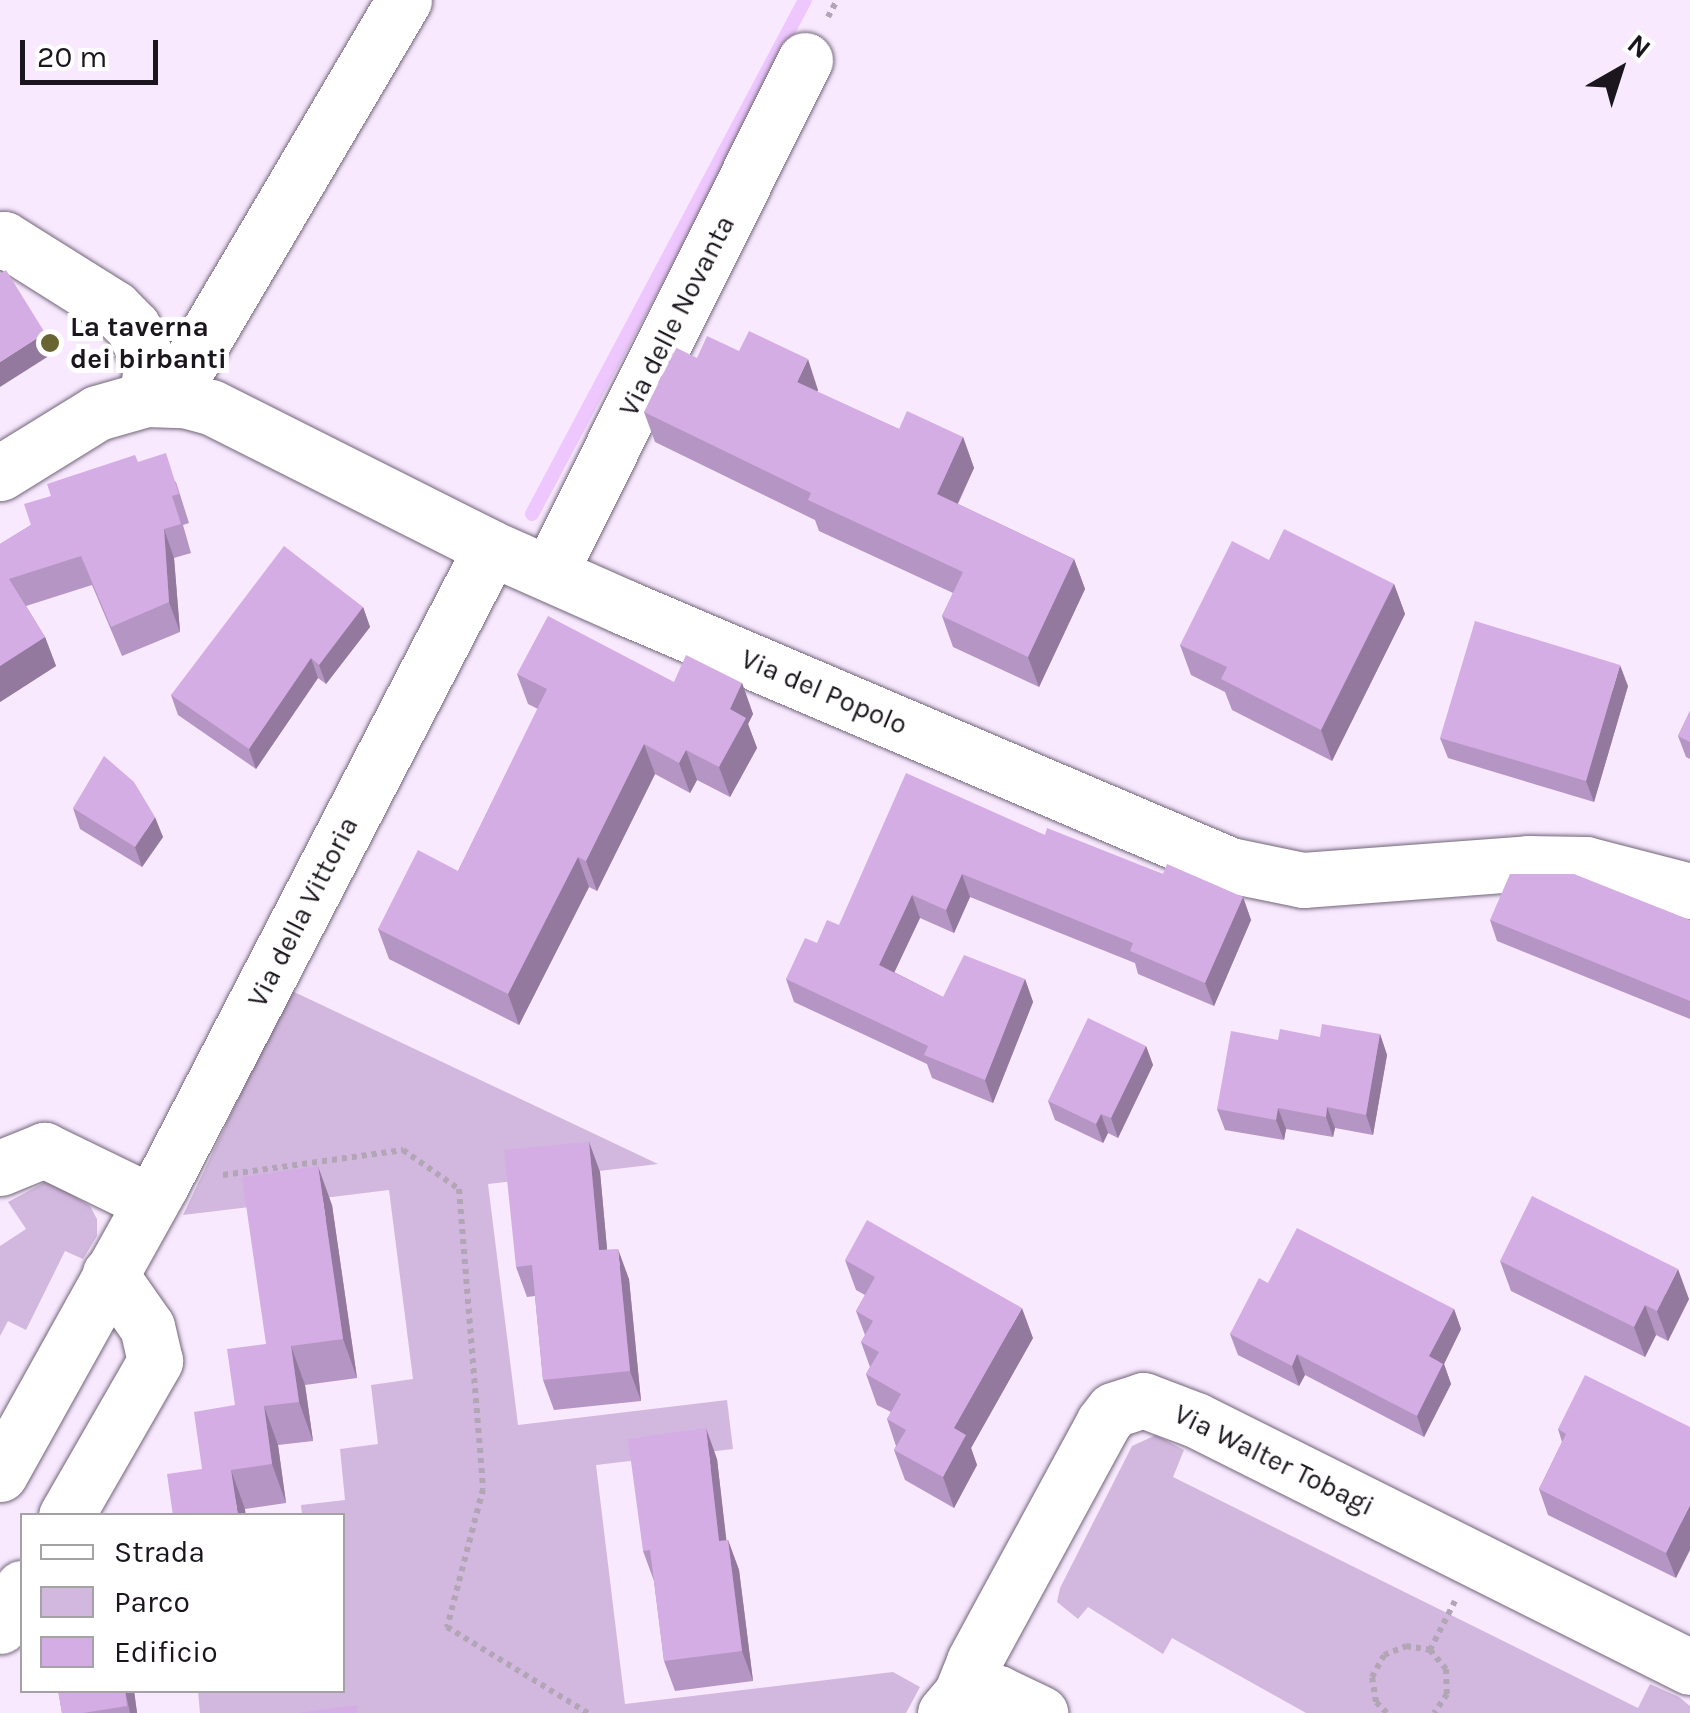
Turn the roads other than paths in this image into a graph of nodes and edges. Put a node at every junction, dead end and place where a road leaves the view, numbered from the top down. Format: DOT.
graph roads {
  1 [pos="404,0"];
  2 [pos="805,60"];
  3 [pos="0,242"];
  4 [pos="157,399"];
  5 [pos="0,473"];
  6 [pos="491,548"];
  7 [pos="550,572"];
  8 [pos="1690,890"];
  9 [pos="0,1168"];
  10 [pos="156,1193"];
  11 [pos="110,1274"];
  12 [pos="0,1474"];
  13 [pos="68,1513"];
  14 [pos="20,1591"];
  15 [pos="0,1626"];
  16 [pos="1690,1667"];
  17 [pos="953,1704"];
  18 [pos="1040,1713"];
  1 -- 4 [label="street"];
  2 -- 7 [label="street, Via delle Novanta"];
  3 -- 4 [label="street"];
  4 -- 5 [label="street, Via del Popolo"];
  4 -- 6 [label="street, Via del Popolo"];
  6 -- 7 [label="street, Via del Popolo"];
  6 -- 10 [label="street, Via della Vittoria"];
  7 -- 8 [label="street, Via del Popolo"];
  9 -- 10 [label="street"];
  10 -- 11 [label="street, Via della Vittoria"];
  11 -- 12 [label="street, Via della Vittoria"];
  11 -- 13 [label="street"];
  14 -- 15 [label="street"];
  16 -- 17 [label="street, Via Walter Tobagi"];
  17 -- 18 [label="street"];
}
